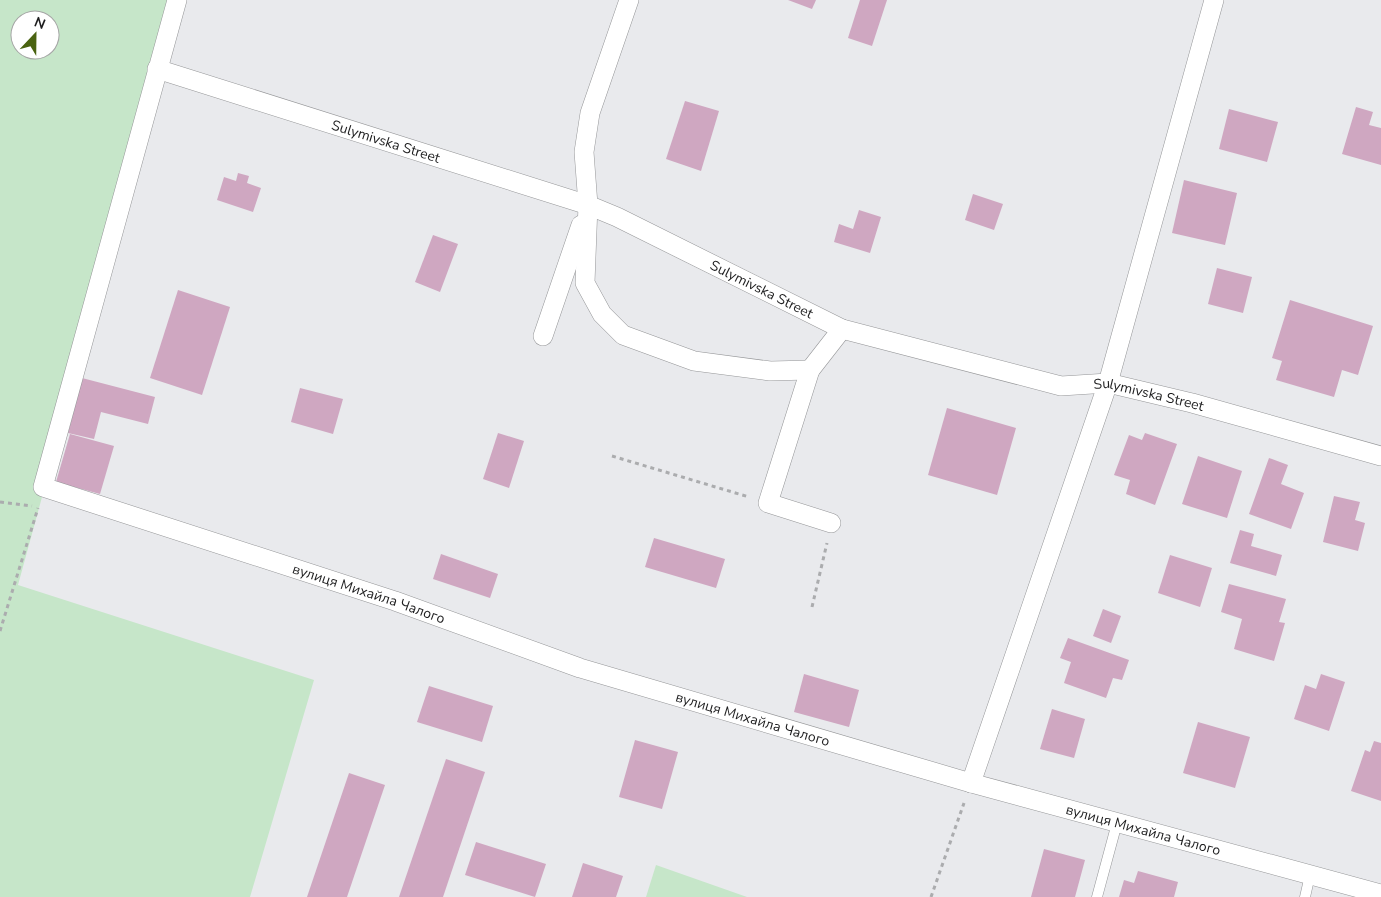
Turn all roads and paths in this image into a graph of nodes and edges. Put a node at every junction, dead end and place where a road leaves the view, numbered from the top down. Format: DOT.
graph roads {
  1 [pos="177,0"];
  2 [pos="629,0"];
  3 [pos="1214,0"];
  4 [pos="157,69"];
  5 [pos="588,205"];
  6 [pos="842,329"];
  7 [pos="543,336"];
  8 [pos="810,370"];
  9 [pos="1108,383"];
  10 [pos="612,456"];
  11 [pos="1381,456"];
  12 [pos="43,487"];
  13 [pos="0,502"];
  14 [pos="768,503"];
  15 [pos="39,506"];
  16 [pos="831,523"];
  17 [pos="812,607"];
  18 [pos="0,631"];
  19 [pos="970,783"];
  20 [pos="1116,823"];
  21 [pos="1310,875"];
  22 [pos="1381,894"];
  23 [pos="931,897"];
  24 [pos="1097,897"];
  25 [pos="1304,897"];
  1 -- 4 [label="street"];
  2 -- 5 [label="street"];
  3 -- 9 [label="street"];
  4 -- 5 [label="street, Sulymivska Street"];
  4 -- 12 [label="street"];
  5 -- 6 [label="street, Sulymivska Street"];
  5 -- 7 [label="street"];
  5 -- 8 [label="street"];
  6 -- 8 [label="street"];
  6 -- 9 [label="street, Sulymivska Street"];
  8 -- 14 [label="street"];
  9 -- 11 [label="street, Sulymivska Street"];
  9 -- 19 [label="street"];
  10 -- 14 [label="path"];
  12 -- 15 [label="path"];
  12 -- 19 [label="street, вулиця Михайла Чалого"];
  13 -- 15 [label="path"];
  14 -- 16 [label="street"];
  15 -- 18 [label="path"];
  16 -- 17 [label="path"];
  19 -- 20 [label="street, вулиця Михайла Чалого"];
  19 -- 23 [label="path"];
  20 -- 21 [label="street, вулиця Михайла Чалого"];
  20 -- 24 [label="lane"];
  21 -- 22 [label="street, вулиця Михайла Чалого"];
  21 -- 25 [label="lane"];
}
